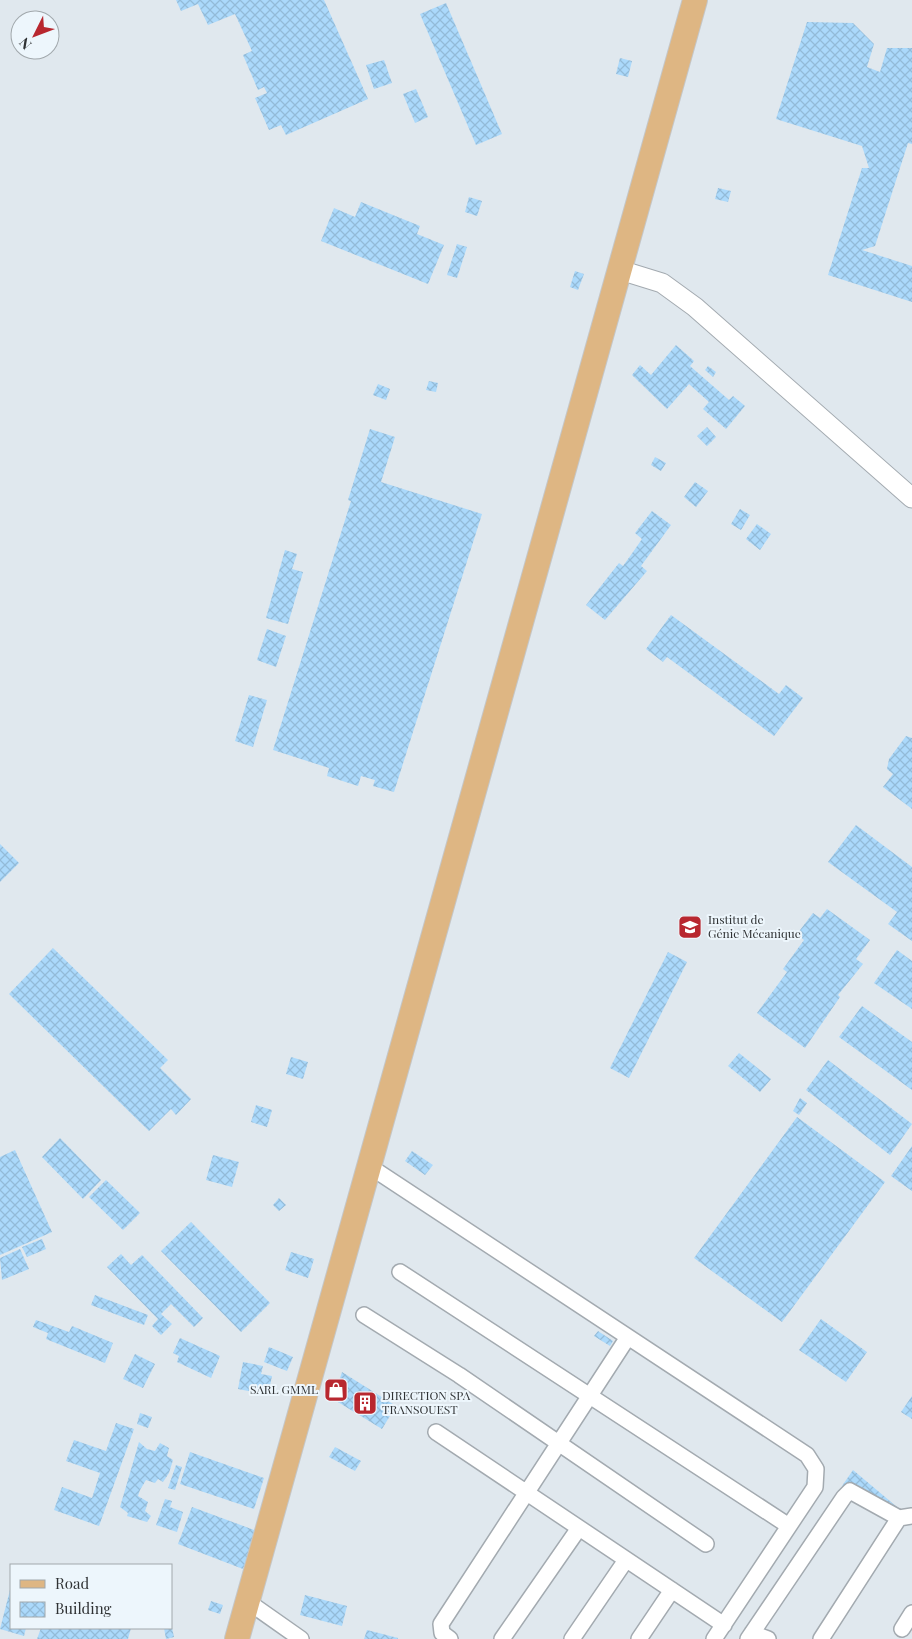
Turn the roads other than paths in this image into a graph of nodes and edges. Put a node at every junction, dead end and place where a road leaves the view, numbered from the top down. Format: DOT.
graph roads {
  1 [pos="695,0"];
  2 [pos="620,270"];
  3 [pos="912,498"];
  4 [pos="369,1166"];
  5 [pos="400,1272"];
  6 [pos="364,1316"];
  7 [pos="628,1337"];
  8 [pos="590,1396"];
  9 [pos="436,1432"];
  10 [pos="558,1443"];
  11 [pos="525,1492"];
  12 [pos="905,1517"];
  13 [pos="790,1526"];
  14 [pos="579,1528"];
  15 [pos="706,1544"];
  16 [pos="626,1560"];
  17 [pos="672,1590"];
  18 [pos="247,1602"];
  19 [pos="912,1612"];
  20 [pos="724,1625"];
  21 [pos="902,1629"];
  22 [pos="750,1636"];
  23 [pos="237,1639"];
  24 [pos="301,1639"];
  25 [pos="450,1639"];
  26 [pos="502,1639"];
  27 [pos="572,1639"];
  28 [pos="639,1639"];
  29 [pos="714,1639"];
  30 [pos="768,1639"];
  31 [pos="821,1639"];
  1 -- 2 [label="main road"];
  2 -- 3 [label="street"];
  2 -- 4 [label="main road"];
  4 -- 7 [label="street"];
  4 -- 18 [label="main road"];
  5 -- 8 [label="street"];
  6 -- 10 [label="street"];
  7 -- 8 [label="street"];
  7 -- 13 [label="street"];
  8 -- 10 [label="street"];
  8 -- 13 [label="street"];
  9 -- 11 [label="street"];
  10 -- 11 [label="street"];
  10 -- 15 [label="street"];
  11 -- 14 [label="street"];
  11 -- 25 [label="street"];
  12 -- 22 [label="street"];
  12 -- 31 [label="street"];
  13 -- 20 [label="street"];
  14 -- 16 [label="street"];
  14 -- 26 [label="street"];
  16 -- 17 [label="street"];
  16 -- 27 [label="street"];
  17 -- 20 [label="street"];
  17 -- 28 [label="street"];
  18 -- 23 [label="main road"];
  18 -- 24 [label="street"];
  19 -- 21 [label="street"];
  20 -- 29 [label="street"];
  22 -- 30 [label="street"];
}
